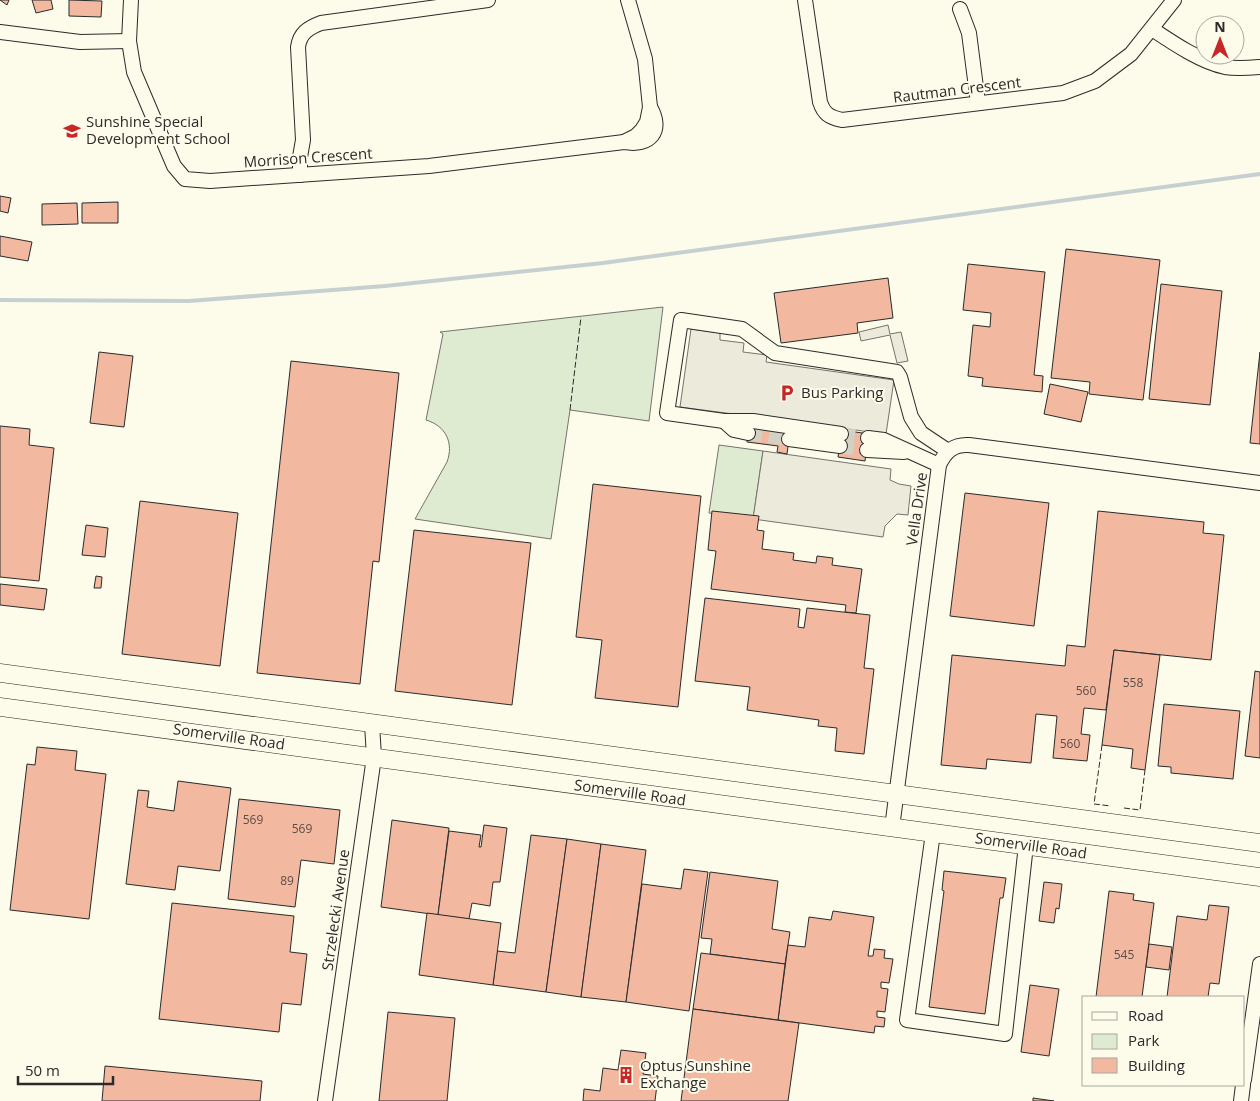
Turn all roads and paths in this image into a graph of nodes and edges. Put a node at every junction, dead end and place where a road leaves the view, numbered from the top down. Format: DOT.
graph roads {
  1 [pos="130,0"];
  2 [pos="488,0"];
  3 [pos="805,0"];
  4 [pos="1174,0"];
  5 [pos="627,3"];
  6 [pos="960,9"];
  7 [pos="1152,29"];
  8 [pos="0,32"];
  9 [pos="129,45"];
  10 [pos="1260,67"];
  11 [pos="978,104"];
  12 [pos="305,175"];
  13 [pos="724,421"];
  14 [pos="748,433"];
  15 [pos="789,439"];
  16 [pos="868,444"];
  17 [pos="948,451"];
  18 [pos="939,465"];
  19 [pos="1260,484"];
  20 [pos="0,673"];
  21 [pos="0,707"];
  22 [pos="372,724"];
  23 [pos="374,756"];
  24 [pos="897,794"];
  25 [pos="892,828"];
  26 [pos="934,833"];
  27 [pos="1260,843"];
  28 [pos="1026,846"];
  29 [pos="1260,877"];
  30 [pos="1260,964"];
  31 [pos="1245,1073"];
  32 [pos="1243,1086"];
  33 [pos="326,1101"];
  34 [pos="1241,1101"];
  1 -- 9 [label="street, Morrison Crescent"];
  2 -- 12 [label="street"];
  3 -- 11 [label="street, Rautman Crescent"];
  4 -- 7 [label="street, Rautman Crescent"];
  5 -- 12 [label="street, Morrison Crescent"];
  6 -- 11 [label="street"];
  7 -- 10 [label="street"];
  7 -- 11 [label="street, Rautman Crescent"];
  8 -- 9 [label="street"];
  9 -- 12 [label="street, Morrison Crescent"];
  13 -- 14 [label="street"];
  13 -- 15 [label="street"];
  13 -- 17 [label="street"];
  16 -- 18 [label="street"];
  17 -- 18 [label="street, Vella Drive"];
  17 -- 19 [label="street"];
  18 -- 24 [label="street, Vella Drive"];
  20 -- 22 [label="main road"];
  21 -- 23 [label="main road, Somerville Road"];
  22 -- 23 [label="street, Strzelecki Avenue"];
  22 -- 24 [label="main road"];
  23 -- 25 [label="main road, Somerville Road"];
  23 -- 33 [label="street, Strzelecki Avenue"];
  24 -- 25 [label="street, Vella Drive"];
  24 -- 27 [label="main road"];
  25 -- 26 [label="main road, Somerville Road"];
  26 -- 28 [label="main road, Somerville Road"];
  26 -- 28 [label="street"];
  28 -- 29 [label="main road, Somerville Road"];
  30 -- 31 [label="street"];
  32 -- 34 [label="street"];
}
